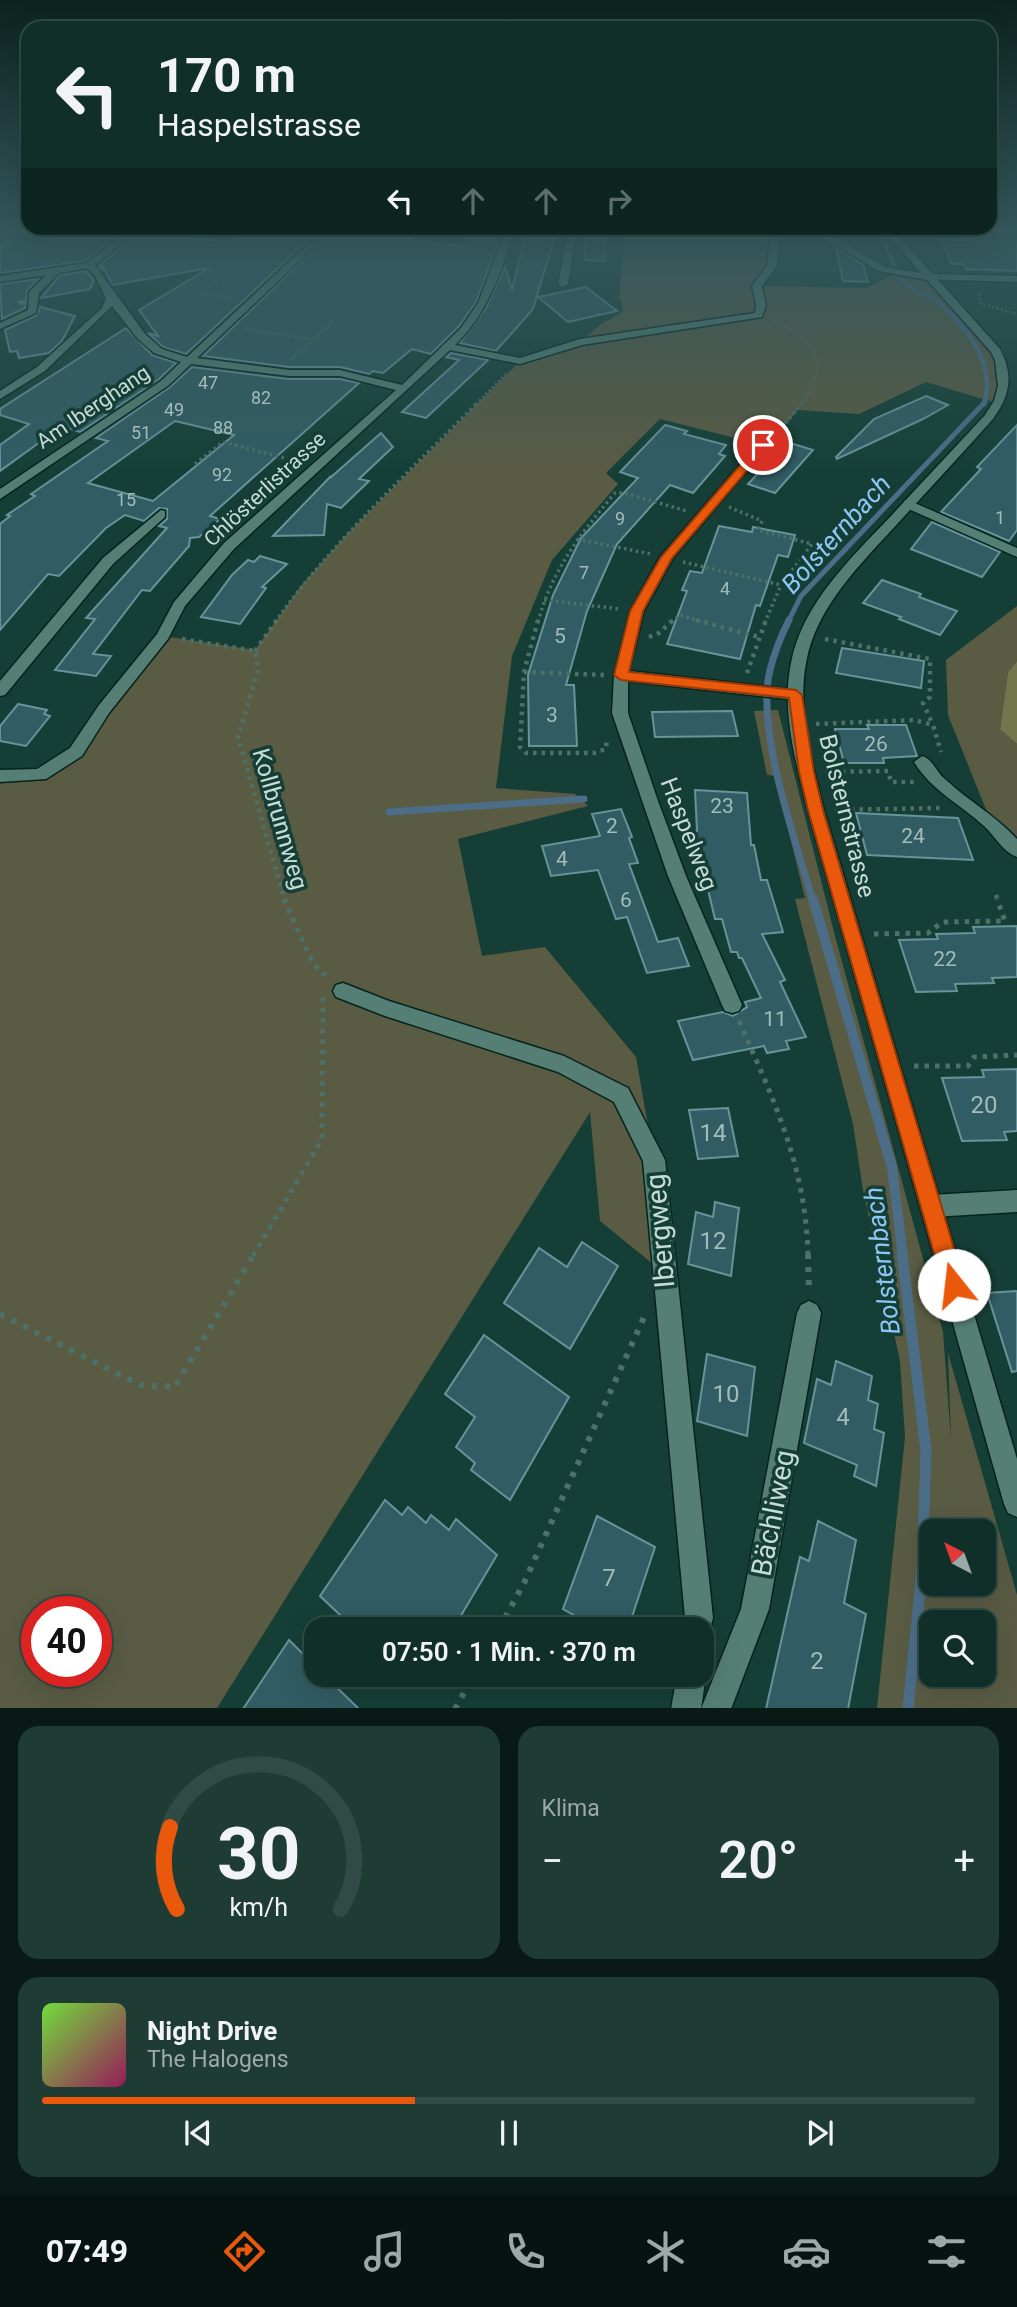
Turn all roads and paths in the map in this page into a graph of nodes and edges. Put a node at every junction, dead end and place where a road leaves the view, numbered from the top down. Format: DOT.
graph roads {
  1 [pos="31,312"];
  2 [pos="103,312"];
  3 [pos="122,312"];
  4 [pos="243,312"];
  5 [pos="478,312"];
  6 [pos="760,312"];
  7 [pos="960,312"];
  8 [pos="759,315"];
  9 [pos="333,321"];
  10 [pos="0,326"];
  11 [pos="228,326"];
  12 [pos="310,339"];
  13 [pos="449,347"];
  14 [pos="520,360"];
  15 [pos="190,361"];
  16 [pos="269,370"];
  17 [pos="404,389"];
  18 [pos="0,396"];
  19 [pos="763,445"];
  20 [pos="195,464"];
  21 [pos="317,466"];
  22 [pos="0,495"];
  23 [pos="714,502"];
  24 [pos="908,504"];
  25 [pos="161,514"];
  26 [pos="703,516"];
  27 [pos="576,539"];
  28 [pos="1017,553"];
  29 [pos="667,557"];
  30 [pos="781,585"];
  31 [pos="544,600"];
  32 [pos="637,611"];
  33 [pos="163,635"];
  34 [pos="807,635"];
  35 [pos="759,637"];
  36 [pos="628,640"];
  37 [pos="255,651"];
  38 [pos="524,672"];
  39 [pos="621,675"];
  40 [pos="748,688"];
  41 [pos="0,691"];
  42 [pos="796,695"];
  43 [pos="620,713"];
  44 [pos="798,724"];
  45 [pos="933,725"];
  46 [pos="922,762"];
  47 [pos="806,772"];
  48 [pos="0,776"];
  49 [pos="938,783"];
  50 [pos="971,807"];
  51 [pos="816,810"];
  52 [pos="1017,850"];
  53 [pos="996,895"];
  54 [pos="852,934"];
  55 [pos="336,985"];
  56 [pos="732,1005"];
  57 [pos="1017,1055"];
  58 [pos="892,1066"];
  59 [pos="1017,1201"];
  60 [pos="932,1206"];
  61 [pos="664,1273"];
  62 [pos="809,1313"];
  63 [pos="0,1314"];
  64 [pos="1017,1504"];
  65 [pos="506,1617"];
  66 [pos="699,1617"];
  67 [pos="468,1687"];
  68 [pos="690,1687"];
  69 [pos="457,1708"];
  70 [pos="687,1708"];
  71 [pos="716,1708"];
  1 -- 10 [label="street"];
  2 -- 18 [label="street"];
  3 -- 15 [label="street"];
  4 -- 11 [label="street, Am Iberghang"];
  5 -- 13 [label="street, Chlösterlistrasse"];
  6 -- 8 [label="street"];
  7 -- 24 [label="street, Bolsternstrasse"];
  8 -- 14 [label="street"];
  8 -- 19 [label="path"];
  9 -- 12 [label="path"];
  11 -- 12 [label="path"];
  11 -- 15 [label="street, Am Iberghang"];
  12 -- 16 [label="path"];
  13 -- 14 [label="street"];
  13 -- 17 [label="street, Chlösterlistrasse"];
  14 -- 37 [label="path"];
  15 -- 16 [label="street"];
  15 -- 22 [label="street, Am Iberghang"];
  16 -- 17 [label="street"];
  17 -- 21 [label="street, Chlösterlistrasse"];
  19 -- 23 [label="street, Haspelweg"];
  20 -- 21 [label="path"];
  21 -- 33 [label="street, Chlösterlistrasse"];
  23 -- 26 [label="street, Haspelweg"];
  23 -- 30 [label="path"];
  24 -- 28 [label="street"];
  24 -- 34 [label="street, Bolsternstrasse"];
  25 -- 41 [label="street"];
  26 -- 27 [label="path"];
  26 -- 29 [label="street, Haspelweg"];
  27 -- 29 [label="path"];
  27 -- 31 [label="path"];
  29 -- 30 [label="path"];
  29 -- 32 [label="street, Haspelweg"];
  30 -- 35 [label="path"];
  31 -- 32 [label="path"];
  31 -- 38 [label="path"];
  32 -- 36 [label="street, Haspelweg"];
  33 -- 37 [label="path"];
  33 -- 48 [label="street, Chlösterlistrasse"];
  34 -- 42 [label="street, Bolsternstrasse"];
  34 -- 45 [label="path"];
  35 -- 36 [label="path"];
  35 -- 40 [label="path"];
  36 -- 39 [label="street, Haspelweg"];
  37 -- 55 [label="path, Kollbrunnweg"];
  38 -- 39 [label="path"];
  38 -- 43 [label="path"];
  39 -- 40 [label="street"];
  39 -- 43 [label="street, Haspelweg"];
  40 -- 42 [label="street"];
  42 -- 44 [label="street, Bolsternstrasse"];
  43 -- 56 [label="street, Haspelweg"];
  44 -- 45 [label="path"];
  44 -- 47 [label="street, Bolsternstrasse"];
  45 -- 49 [label="path"];
  46 -- 49 [label="street"];
  47 -- 49 [label="path"];
  47 -- 51 [label="street, Bolsternstrasse"];
  49 -- 50 [label="street"];
  50 -- 51 [label="path"];
  50 -- 52 [label="street"];
  51 -- 54 [label="street, Bolsternstrasse"];
  53 -- 54 [label="path"];
  54 -- 58 [label="street, Bolsternstrasse"];
  55 -- 61 [label="street, Ibergweg"];
  55 -- 63 [label="path"];
  56 -- 62 [label="path"];
  57 -- 58 [label="path"];
  58 -- 60 [label="street, Bolsternstrasse"];
  59 -- 60 [label="street"];
  60 -- 64 [label="street, Bolsternstrasse"];
  61 -- 65 [label="path"];
  61 -- 66 [label="street, Ibergweg"];
  62 -- 71 [label="street, Bächliweg"];
  67 -- 69 [label="path"];
  68 -- 70 [label="street"];
}
